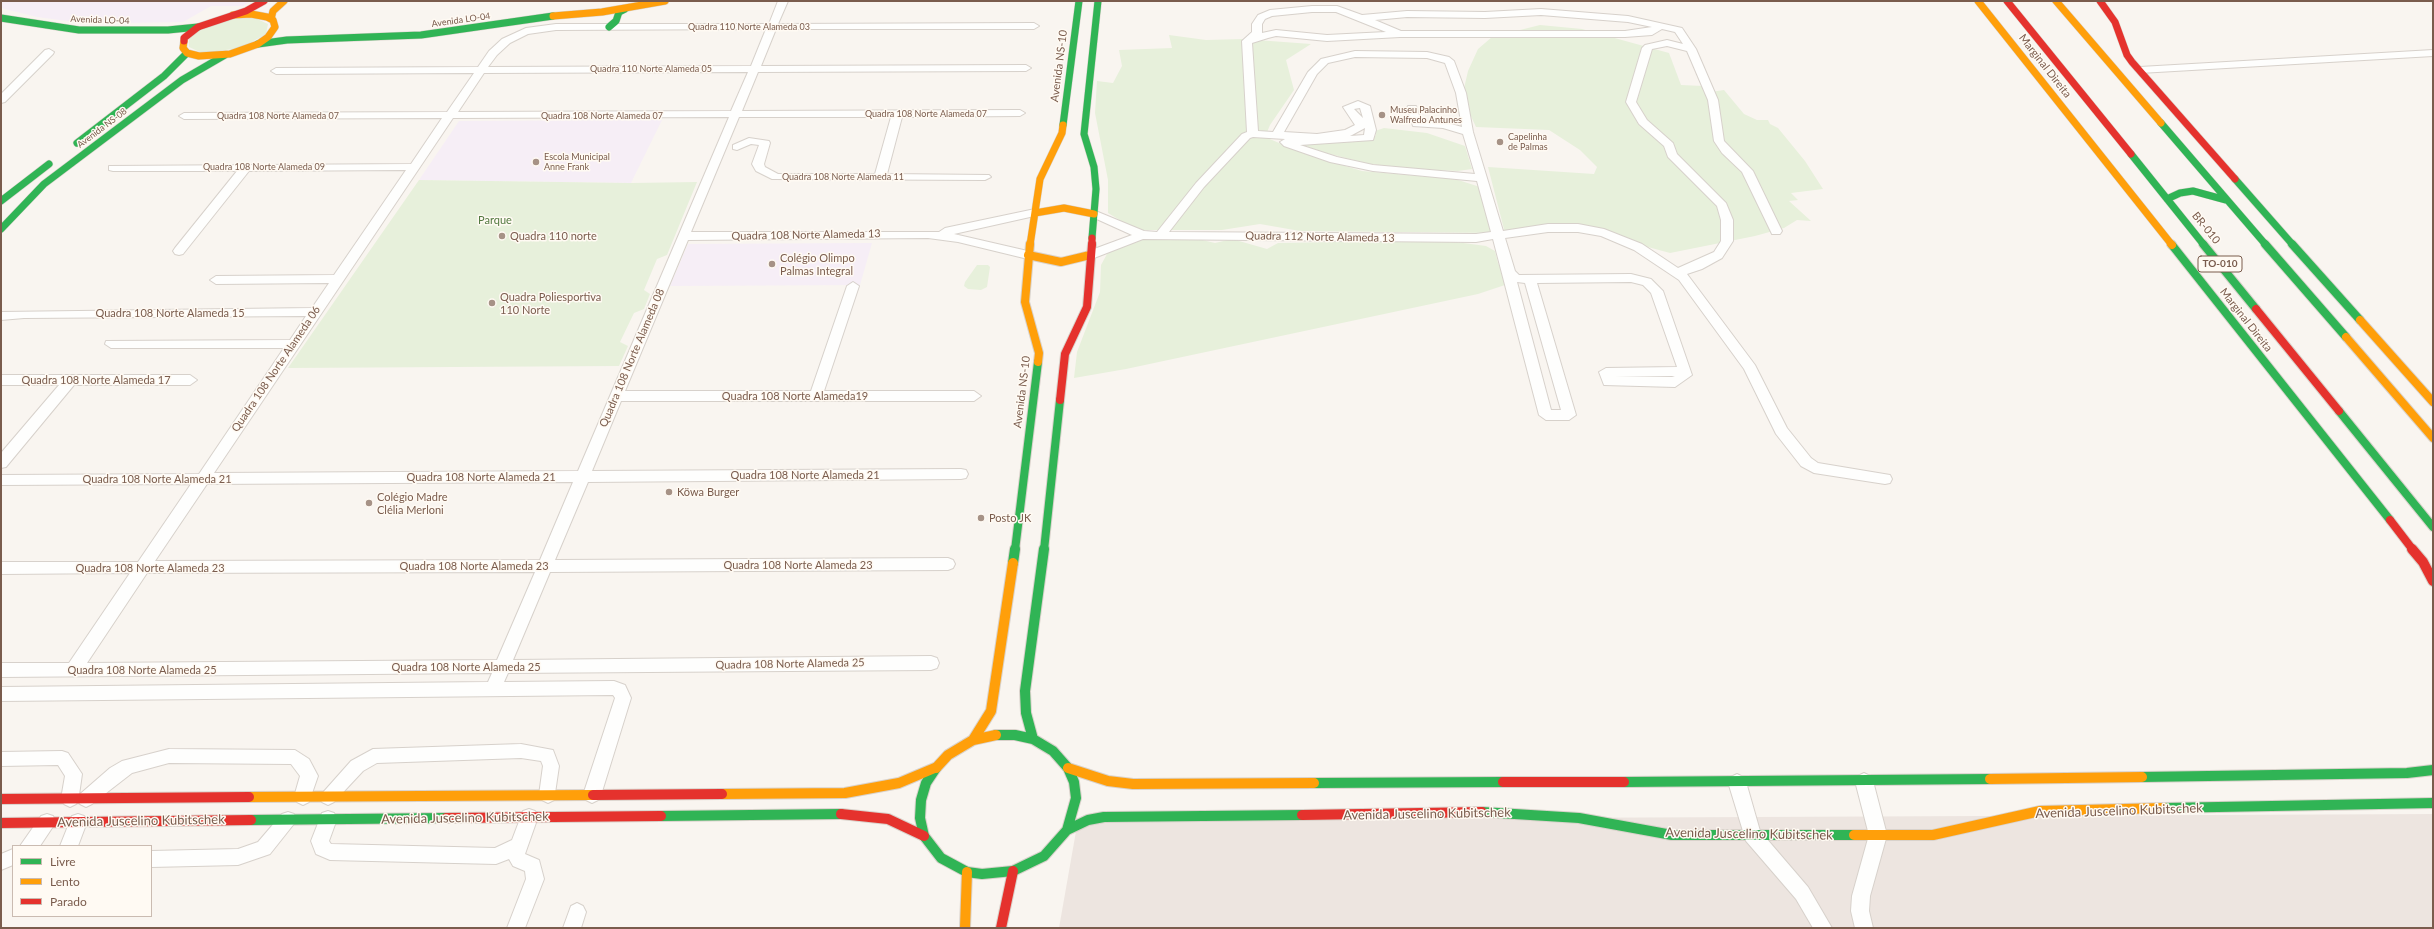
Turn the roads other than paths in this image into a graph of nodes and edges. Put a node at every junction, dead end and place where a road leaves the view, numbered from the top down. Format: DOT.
graph roads {
  1 [pos="264,1"];
  2 [pos="284,1"];
  3 [pos="659,1"];
  4 [pos="783,1"];
  5 [pos="1079,1"];
  6 [pos="1098,1"];
  7 [pos="1978,1"];
  8 [pos="2007,1"];
  9 [pos="2056,1"];
  10 [pos="2100,1"];
  11 [pos="530,9"];
  12 [pos="625,9"];
  13 [pos="233,15"];
  14 [pos="563,15"];
  15 [pos="1,18"];
  16 [pos="1364,18"];
  17 [pos="273,23"];
  18 [pos="572,25"];
  19 [pos="616,25"];
  20 [pos="1034,26"];
  21 [pos="1660,26"];
  22 [pos="198,27"];
  23 [pos="772,27"];
  24 [pos="1400,34"];
  25 [pos="173,41"];
  26 [pos="1247,41"];
  27 [pos="258,44"];
  28 [pos="182,45"];
  29 [pos="1691,49"];
  30 [pos="49,52"];
  31 [pos="187,53"];
  32 [pos="2433,53"];
  33 [pos="225,55"];
  34 [pos="1026,68"];
  35 [pos="754,69"];
  36 [pos="482,70"];
  37 [pos="2140,70"];
  38 [pos="276,71"];
  39 [pos="1,100"];
  40 [pos="1412,108"];
  41 [pos="896,114"];
  42 [pos="1020,114"];
  43 [pos="734,115"];
  44 [pos="184,116"];
  45 [pos="449,116"];
  46 [pos="1468,132"];
  47 [pos="1253,134"];
  48 [pos="1281,138"];
  49 [pos="72,147"];
  50 [pos="737,147"];
  51 [pos="60,156"];
  52 [pos="414,166"];
  53 [pos="246,167"];
  54 [pos="113,168"];
  55 [pos="880,177"];
  56 [pos="985,177"];
  57 [pos="1481,178"];
  58 [pos="2167,199"];
  59 [pos="2226,200"];
  60 [pos="1,201"];
  61 [pos="1035,213"];
  62 [pos="1094,214"];
  63 [pos="1,229"];
  64 [pos="1776,230"];
  65 [pos="928,234"];
  66 [pos="1142,235"];
  67 [pos="1160,235"];
  68 [pos="1498,235"];
  69 [pos="684,236"];
  70 [pos="179,251"];
  71 [pos="1028,255"];
  72 [pos="1090,255"];
  73 [pos="1509,273"];
  74 [pos="1677,273"];
  75 [pos="338,279"];
  76 [pos="1530,279"];
  77 [pos="216,280"];
  78 [pos="853,286"];
  79 [pos="1,309"];
  80 [pos="315,312"];
  81 [pos="24,314"];
  82 [pos="1,316"];
  83 [pos="111,344"];
  84 [pos="293,344"];
  85 [pos="1685,371"];
  86 [pos="1,380"];
  87 [pos="70,380"];
  88 [pos="190,380"];
  89 [pos="616,396"];
  90 [pos="816,396"];
  91 [pos="974,396"];
  92 [pos="2433,402"];
  93 [pos="2433,438"];
  94 [pos="1,463"];
  95 [pos="961,474"];
  96 [pos="582,476"];
  97 [pos="202,478"];
  98 [pos="1885,479"];
  99 [pos="1,480"];
  100 [pos="2433,527"];
  101 [pos="948,564"];
  102 [pos="544,566"];
  103 [pos="1,568"];
  104 [pos="141,568"];
  105 [pos="2433,581"];
  106 [pos="932,663"];
  107 [pos="501,667"];
  108 [pos="1,670"];
  109 [pos="73,670"];
  110 [pos="493,688"];
  111 [pos="1,694"];
  112 [pos="1033,739"];
  113 [pos="973,740"];
  114 [pos="1,759"];
  115 [pos="937,767"];
  116 [pos="1068,768"];
  117 [pos="2433,770"];
  118 [pos="1864,781"];
  119 [pos="1737,782"];
  120 [pos="592,795"];
  121 [pos="548,796"];
  122 [pos="303,797"];
  123 [pos="328,797"];
  124 [pos="78,799"];
  125 [pos="1,800"];
  126 [pos="2433,803"];
  127 [pos="529,817"];
  128 [pos="328,819"];
  129 [pos="288,820"];
  130 [pos="47,822"];
  131 [pos="78,822"];
  132 [pos="1,823"];
  133 [pos="1067,830"];
  134 [pos="1752,835"];
  135 [pos="1878,835"];
  136 [pos="924,836"];
  137 [pos="30,845"];
  138 [pos="69,845"];
  139 [pos="518,846"];
  140 [pos="12,857"];
  141 [pos="152,859"];
  142 [pos="1,862"];
  143 [pos="1012,871"];
  144 [pos="967,872"];
  145 [pos="516,928"];
  146 [pos="965,928"];
  147 [pos="1001,928"];
  148 [pos="1823,928"];
  149 [pos="1864,928"];
  1 -- 13 [label="main road"];
  2 -- 17 [label="main road, Avenida NS-08"];
  3 -- 12 [label="main road, Avenida LO-04"];
  4 -- 23 [label="street, Quadra 108 Norte Alameda 08"];
  5 -- 61 [label="main road, Avenida NS-10"];
  6 -- 62 [label="main road"];
  7 -- 105 [label="main road, Marginal Direita"];
  8 -- 58 [label="main road, BR-010 / TO-010"];
  9 -- 59 [label="main road"];
  10 -- 37 [label="main road"];
  11 -- 17 [label="main road, Avenida LO-04"];
  12 -- 14 [label="main road, Avenida LO-04"];
  12 -- 19 [label="main road"];
  13 -- 17 [label="main road"];
  13 -- 22 [label="main road"];
  14 -- 18 [label="main road"];
  14 -- 27 [label="main road, Avenida LO-04"];
  15 -- 22 [label="main road, Avenida LO-04"];
  16 -- 21 [label="street"];
  16 -- 24 [label="street"];
  16 -- 26 [label="street"];
  17 -- 27 [label="main road, Avenida NS-08"];
  18 -- 19 [label="street, Quadra 110 Norte Alameda 03"];
  18 -- 36 [label="street, Quadra 110 Norte Alameda 03"];
  19 -- 23 [label="street, Quadra 110 Norte Alameda 03"];
  20 -- 23 [label="street, Quadra 110 Norte Alameda 03"];
  21 -- 24 [label="street"];
  21 -- 29 [label="street"];
  22 -- 28 [label="main road"];
  23 -- 35 [label="street, Quadra 108 Norte Alameda 08"];
  24 -- 26 [label="street"];
  25 -- 28 [label="main road"];
  26 -- 47 [label="street"];
  27 -- 33 [label="main road, Avenida NS-08"];
  28 -- 31 [label="main road"];
  29 -- 64 [label="street"];
  29 -- 74 [label="street"];
  30 -- 39 [label="street"];
  31 -- 33 [label="main road, Avenida NS-08"];
  31 -- 49 [label="main road, Avenida NS-08"];
  32 -- 37 [label="street"];
  33 -- 63 [label="main road, Avenida NS-08"];
  34 -- 35 [label="street, Quadra 110 Norte Alameda 05"];
  35 -- 36 [label="street, Quadra 110 Norte Alameda 05"];
  35 -- 43 [label="street, Quadra 108 Norte Alameda 08"];
  36 -- 38 [label="street, Quadra 110 Norte Alameda 05"];
  36 -- 45 [label="street, Quadra 108 Norte Alameda 06"];
  37 -- 92 [label="main road"];
  40 -- 46 [label="street"];
  41 -- 42 [label="street, Quadra 108 Norte Alameda 07"];
  41 -- 43 [label="street, Quadra 108 Norte Alameda 07"];
  41 -- 55 [label="street"];
  43 -- 45 [label="street, Quadra 108 Norte Alameda 07"];
  43 -- 69 [label="street, Quadra 108 Norte Alameda 08"];
  44 -- 45 [label="street, Quadra 108 Norte Alameda 07"];
  45 -- 52 [label="street, Quadra 108 Norte Alameda 06"];
  46 -- 48 [label="street"];
  46 -- 57 [label="street"];
  47 -- 48 [label="street"];
  47 -- 67 [label="street"];
  48 -- 48 [label="street"];
  48 -- 57 [label="street"];
  50 -- 55 [label="street, Quadra 108 Norte Alameda 11"];
  51 -- 60 [label="main road"];
  52 -- 53 [label="street, Quadra 108 Norte Alameda 09"];
  52 -- 75 [label="street, Quadra 108 Norte Alameda 06"];
  53 -- 54 [label="street, Quadra 108 Norte Alameda 09"];
  53 -- 70 [label="street"];
  55 -- 56 [label="street, Quadra 108 Norte Alameda 11"];
  57 -- 68 [label="street"];
  58 -- 59 [label="main road"];
  58 -- 100 [label="main road, BR-010 / TO-010"];
  59 -- 93 [label="main road"];
  61 -- 62 [label="main road"];
  61 -- 65 [label="street"];
  61 -- 71 [label="main road, Avenida NS-10"];
  62 -- 66 [label="street"];
  62 -- 72 [label="main road"];
  65 -- 69 [label="street, Quadra 108 Norte Alameda 13"];
  65 -- 71 [label="street"];
  66 -- 67 [label="street, Quadra 112 Norte Alameda 13"];
  66 -- 72 [label="street"];
  67 -- 68 [label="street, Quadra 112 Norte Alameda 13"];
  68 -- 73 [label="street"];
  68 -- 74 [label="street, Quadra 112 Norte Alameda 13"];
  69 -- 89 [label="street, Quadra 108 Norte Alameda 08"];
  71 -- 72 [label="main road"];
  71 -- 113 [label="main road, Avenida NS-10"];
  72 -- 112 [label="main road"];
  73 -- 76 [label="street"];
  73 -- 76 [label="street"];
  74 -- 98 [label="street, Quadra 112 Norte Alameda 13"];
  75 -- 77 [label="street"];
  75 -- 80 [label="street, Quadra 108 Norte Alameda 06"];
  76 -- 85 [label="street"];
  78 -- 90 [label="street"];
  79 -- 81 [label="street"];
  80 -- 81 [label="street, Quadra 108 Norte Alameda 15"];
  80 -- 84 [label="street, Quadra 108 Norte Alameda 06"];
  81 -- 82 [label="street"];
  83 -- 84 [label="street"];
  84 -- 97 [label="street, Quadra 108 Norte Alameda 06"];
  85 -- 85 [label="street"];
  86 -- 87 [label="street, Quadra 108 Norte Alameda 17"];
  87 -- 88 [label="street, Quadra 108 Norte Alameda 17"];
  87 -- 94 [label="street"];
  89 -- 90 [label="street, Quadra 108 Norte Alameda19"];
  89 -- 96 [label="street, Quadra 108 Norte Alameda 08"];
  90 -- 91 [label="street, Quadra 108 Norte Alameda19"];
  95 -- 96 [label="street, Quadra 108 Norte Alameda 21"];
  96 -- 97 [label="street, Quadra 108 Norte Alameda 21"];
  96 -- 102 [label="street, Quadra 108 Norte Alameda 08"];
  97 -- 99 [label="street, Quadra 108 Norte Alameda 21"];
  97 -- 104 [label="street, Quadra 108 Norte Alameda 06"];
  101 -- 102 [label="street, Quadra 108 Norte Alameda 23"];
  102 -- 104 [label="street, Quadra 108 Norte Alameda 23"];
  102 -- 107 [label="street, Quadra 108 Norte Alameda 08"];
  103 -- 104 [label="street, Quadra 108 Norte Alameda 23"];
  104 -- 109 [label="street, Quadra 108 Norte Alameda 06"];
  106 -- 107 [label="street, Quadra 108 Norte Alameda 25"];
  107 -- 109 [label="street, Quadra 108 Norte Alameda 25"];
  107 -- 110 [label="street, Quadra 108 Norte Alameda 08"];
  108 -- 109 [label="street, Quadra 108 Norte Alameda 25"];
  110 -- 111 [label="street"];
  110 -- 120 [label="street"];
  112 -- 113 [label="main road"];
  112 -- 116 [label="main road"];
  113 -- 115 [label="main road"];
  114 -- 124 [label="street"];
  115 -- 120 [label="main road, Avenida Juscelino Kubitschek"];
  115 -- 136 [label="main road"];
  116 -- 119 [label="main road"];
  116 -- 133 [label="main road"];
  117 -- 118 [label="main road"];
  118 -- 119 [label="main road"];
  118 -- 135 [label="street"];
  119 -- 134 [label="street"];
  120 -- 121 [label="main road, Avenida Juscelino Kubitschek"];
  121 -- 123 [label="main road, Avenida Juscelino Kubitschek"];
  121 -- 123 [label="street, Avenida Juscelino Kubitschek"];
  122 -- 123 [label="main road, Avenida Juscelino Kubitschek"];
  122 -- 124 [label="main road, Avenida Juscelino Kubitschek"];
  122 -- 124 [label="street"];
  124 -- 125 [label="main road, Avenida Juscelino Kubitschek"];
  126 -- 135 [label="main road, Avenida Juscelino Kubitschek"];
  127 -- 128 [label="main road, Avenida Juscelino Kubitschek"];
  127 -- 136 [label="main road, Avenida Juscelino Kubitschek"];
  127 -- 139 [label="street"];
  128 -- 129 [label="main road, Avenida Juscelino Kubitschek"];
  128 -- 139 [label="street"];
  129 -- 131 [label="main road, Avenida Juscelino Kubitschek"];
  129 -- 141 [label="street"];
  130 -- 131 [label="main road, Avenida Juscelino Kubitschek"];
  130 -- 132 [label="main road, Avenida Juscelino Kubitschek"];
  130 -- 137 [label="street"];
  131 -- 138 [label="street"];
  133 -- 134 [label="main road, Avenida Juscelino Kubitschek"];
  133 -- 143 [label="main road"];
  134 -- 135 [label="main road, Avenida Juscelino Kubitschek"];
  134 -- 148 [label="street"];
  135 -- 149 [label="street"];
  136 -- 144 [label="main road"];
  139 -- 145 [label="street"];
  140 -- 142 [label="street"];
  143 -- 144 [label="main road"];
  143 -- 147 [label="main road"];
  144 -- 146 [label="main road"];
}
